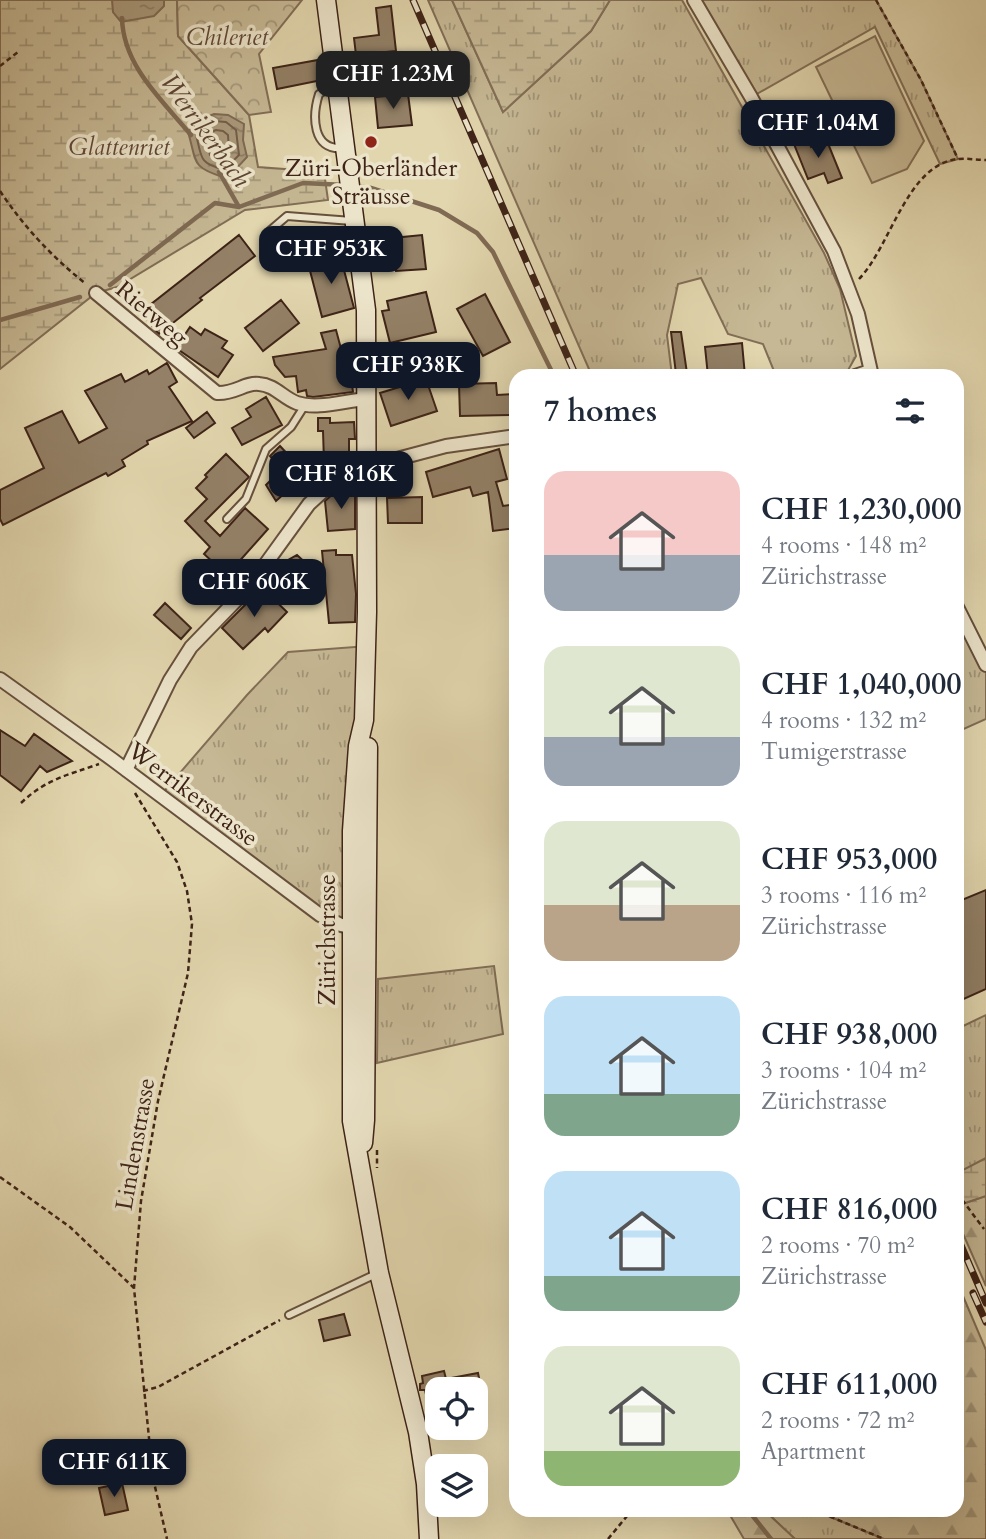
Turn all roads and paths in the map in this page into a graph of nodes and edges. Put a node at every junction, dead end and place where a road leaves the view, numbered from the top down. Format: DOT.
graph roads {
  1 [pos="326,0"];
  2 [pos="694,0"];
  3 [pos="876,0"];
  4 [pos="18,52"];
  5 [pos="0,66"];
  6 [pos="344,88"];
  7 [pos="345,148"];
  8 [pos="958,159"];
  9 [pos="986,160"];
  10 [pos="0,191"];
  11 [pos="354,221"];
  12 [pos="266,234"];
  13 [pos="850,289"];
  14 [pos="96,293"];
  15 [pos="870,369"];
  16 [pos="368,399"];
  17 [pos="305,405"];
  18 [pos="509,437"];
  19 [pos="367,469"];
  20 [pos="227,519"];
  21 [pos="964,621"];
  22 [pos="986,665"];
  23 [pos="0,679"];
  24 [pos="113,760"];
  25 [pos="126,770"];
  26 [pos="21,803"];
  27 [pos="359,929"];
  28 [pos="377,1150"];
  29 [pos="0,1177"];
  30 [pos="378,1177"];
  31 [pos="964,1202"];
  32 [pos="984,1229"];
  33 [pos="379,1273"];
  34 [pos="134,1288"];
  35 [pos="289,1315"];
  36 [pos="144,1391"];
  37 [pos="626,1517"];
  38 [pos="831,1517"];
  39 [pos="167,1539"];
  40 [pos="429,1539"];
  41 [pos="608,1539"];
  42 [pos="884,1539"];
  1 -- 6 [label="main road, Zürichstrasse"];
  2 -- 13 [label="street"];
  3 -- 8 [label="path"];
  4 -- 5 [label="path"];
  6 -- 7 [label="main road, Zürichstrasse"];
  6 -- 7 [label="lane"];
  7 -- 11 [label="main road, Zürichstrasse"];
  8 -- 9 [label="path"];
  8 -- 13 [label="path"];
  10 -- 14 [label="path, Rietweg"];
  11 -- 12 [label="lane"];
  11 -- 16 [label="main road, Zürichstrasse"];
  13 -- 15 [label="street"];
  14 -- 17 [label="street, Rietweg"];
  16 -- 17 [label="street"];
  16 -- 19 [label="main road, Zürichstrasse"];
  17 -- 20 [label="lane"];
  18 -- 19 [label="street"];
  19 -- 25 [label="street"];
  19 -- 27 [label="main road, Zürichstrasse"];
  21 -- 22 [label="street"];
  23 -- 24 [label="street, Werrikerstrasse"];
  24 -- 25 [label="street, Werrikerstrasse"];
  24 -- 26 [label="path"];
  25 -- 27 [label="street, Werrikerstrasse"];
  25 -- 34 [label="path, Lindenstrasse"];
  27 -- 33 [label="main road, Zürichstrasse"];
  28 -- 30 [label="path"];
  29 -- 34 [label="path"];
  31 -- 32 [label="path"];
  33 -- 35 [label="lane"];
  33 -- 40 [label="main road, Zürichstrasse"];
  34 -- 36 [label="path, Lindenstrasse"];
  35 -- 36 [label="path"];
  36 -- 39 [label="path, Lindenstrasse"];
  37 -- 41 [label="path"];
  38 -- 42 [label="path"];
}
